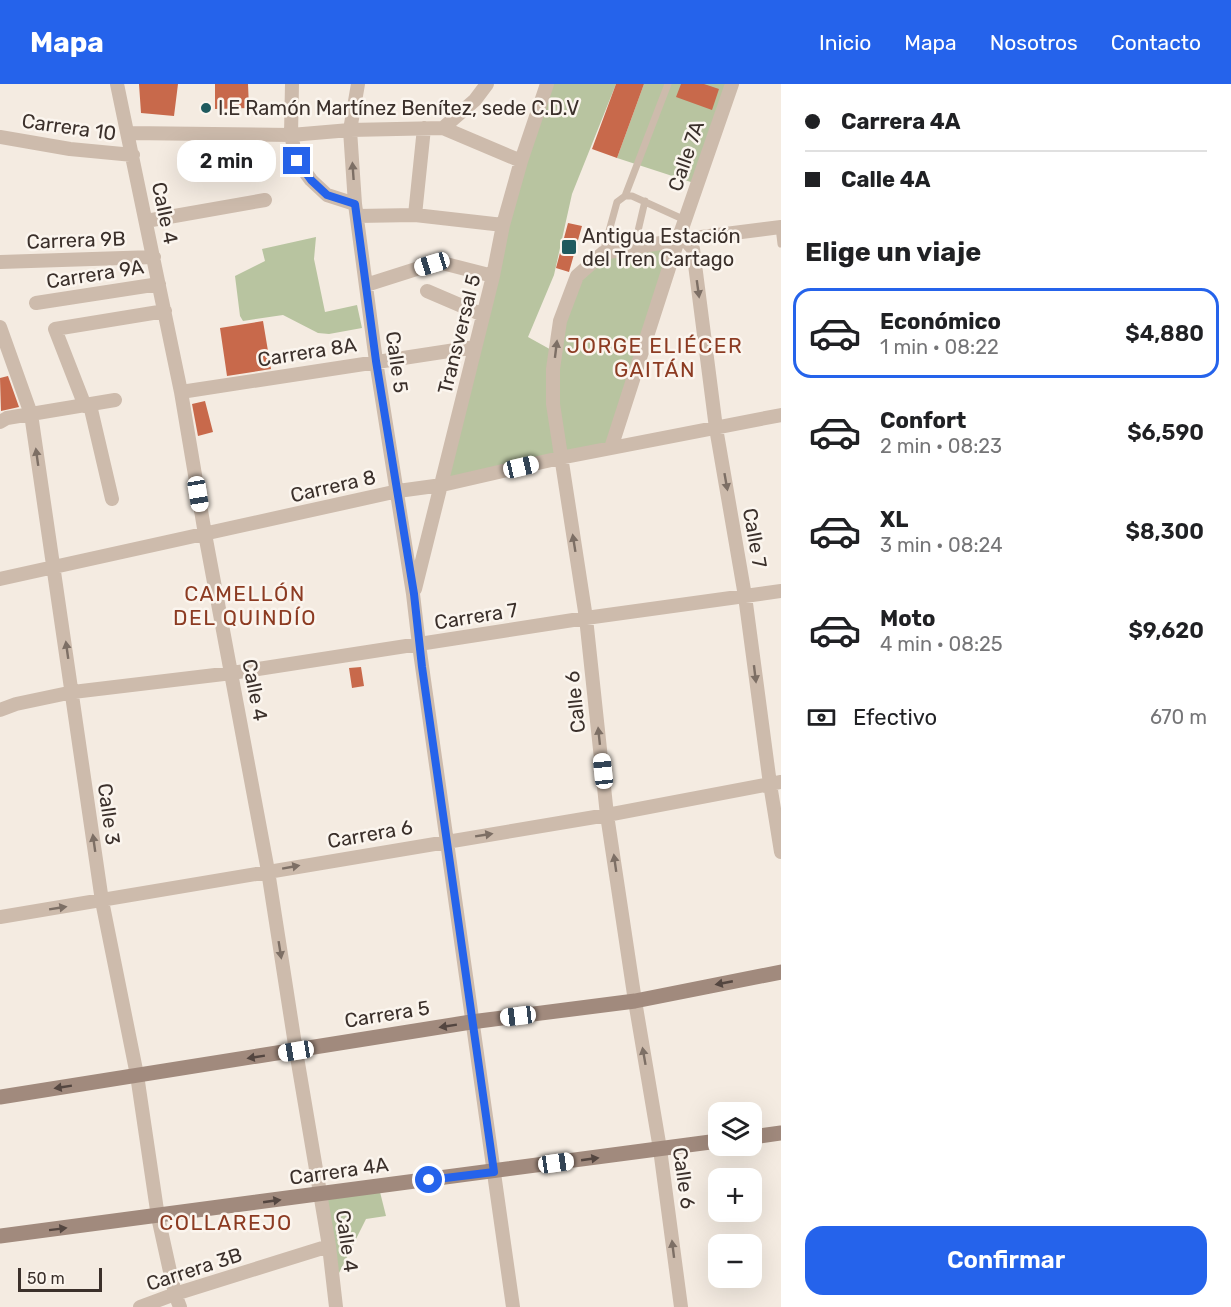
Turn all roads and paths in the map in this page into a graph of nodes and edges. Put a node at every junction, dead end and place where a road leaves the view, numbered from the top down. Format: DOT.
graph roads {
  1 [pos="117,84"];
  2 [pos="292,84"];
  3 [pos="358,84"];
  4 [pos="487,84"];
  5 [pos="547,84"];
  6 [pos="668,84"];
  7 [pos="732,84"];
  8 [pos="424,128"];
  9 [pos="443,128"];
  10 [pos="350,130"];
  11 [pos="128,132"];
  12 [pos="291,135"];
  13 [pos="0,137"];
  14 [pos="133,155"];
  15 [pos="521,161"];
  16 [pos="625,196"];
  17 [pos="265,200"];
  18 [pos="645,201"];
  19 [pos="356,210"];
  20 [pos="415,215"];
  21 [pos="685,220"];
  22 [pos="146,221"];
  23 [pos="502,225"];
  24 [pos="780,227"];
  25 [pos="678,240"];
  26 [pos="781,244"];
  27 [pos="634,248"];
  28 [pos="603,253"];
  29 [pos="154,257"];
  30 [pos="0,262"];
  31 [pos="493,276"];
  32 [pos="159,284"];
  33 [pos="366,285"];
  34 [pos="428,291"];
  35 [pos="36,303"];
  36 [pos="165,311"];
  37 [pos="483,315"];
  38 [pos="0,327"];
  39 [pos="475,346"];
  40 [pos="376,361"];
  41 [pos="181,392"];
  42 [pos="115,400"];
  43 [pos="88,406"];
  44 [pos="31,414"];
  45 [pos="781,415"];
  46 [pos="0,422"];
  47 [pos="716,428"];
  48 [pos="611,448"];
  49 [pos="560,458"];
  50 [pos="442,484"];
  51 [pos="398,491"];
  52 [pos="112,499"];
  53 [pos="205,534"];
  54 [pos="55,568"];
  55 [pos="0,579"];
  56 [pos="781,591"];
  57 [pos="414,594"];
  58 [pos="745,596"];
  59 [pos="586,618"];
  60 [pos="419,645"];
  61 [pos="232,673"];
  62 [pos="73,692"];
  63 [pos="0,710"];
  64 [pos="775,783"];
  65 [pos="607,815"];
  66 [pos="446,841"];
  67 [pos="781,852"];
  68 [pos="268,871"];
  69 [pos="102,901"];
  70 [pos="0,917"];
  71 [pos="781,972"];
  72 [pos="635,1001"];
  73 [pos="471,1022"];
  74 [pos="296,1051"];
  75 [pos="137,1075"];
  76 [pos="0,1097"];
  77 [pos="781,1133"];
  78 [pos="762,1136"];
  79 [pos="708,1142"];
  80 [pos="660,1149"];
  81 [pos="494,1172"];
  82 [pos="321,1195"];
  83 [pos="158,1216"];
  84 [pos="0,1236"];
  85 [pos="329,1246"];
  86 [pos="178,1300"];
  87 [pos="140,1307"];
  88 [pos="336,1307"];
  89 [pos="513,1307"];
  90 [pos="681,1307"];
  1 -- 11 [label="street, Calle 4"];
  2 -- 12 [label="street"];
  3 -- 10 [label="street, Calle 5"];
  4 -- 9 [label="street"];
  5 -- 15 [label="street, Transversal 5"];
  6 -- 16 [label="lane"];
  7 -- 21 [label="street, Calle 7A"];
  8 -- 9 [label="street, Carrera 10"];
  8 -- 10 [label="street, Carrera 10"];
  8 -- 20 [label="street"];
  9 -- 15 [label="street, Carrera 10"];
  10 -- 12 [label="street, Carrera 10"];
  19 -- 10 [label="street, Calle 5, one-way"];
  11 -- 12 [label="street, Carrera 10"];
  11 -- 14 [label="street, Calle 4"];
  12 -- 19 [label="street"];
  13 -- 14 [label="street, Carrera 10"];
  14 -- 22 [label="street, Calle 4"];
  15 -- 23 [label="street, Transversal 5"];
  16 -- 18 [label="lane"];
  16 -- 28 [label="lane"];
  17 -- 22 [label="street, Carrera 9B"];
  18 -- 21 [label="lane"];
  18 -- 27 [label="lane"];
  19 -- 20 [label="street"];
  19 -- 33 [label="street, Calle 5"];
  20 -- 23 [label="street"];
  21 -- 25 [label="street, Calle 7A"];
  22 -- 29 [label="street, Calle 4"];
  23 -- 31 [label="street, Transversal 5"];
  24 -- 25 [label="street"];
  24 -- 26 [label="lane"];
  25 -- 27 [label="street"];
  25 -- 47 [label="street, Calle 7, one-way"];
  25 -- 48 [label="street, Calle 7A"];
  27 -- 28 [label="street"];
  49 -- 28 [label="street, Calle 6, one-way"];
  29 -- 30 [label="street, Carrera 9B"];
  29 -- 32 [label="street, Calle 4"];
  31 -- 33 [label="street"];
  31 -- 37 [label="street, Transversal 5"];
  32 -- 35 [label="street, Carrera 9A"];
  32 -- 36 [label="street, Calle 4"];
  33 -- 40 [label="street, Calle 5"];
  34 -- 37 [label="street"];
  36 -- 41 [label="street, Calle 4"];
  36 -- 43 [label="street"];
  37 -- 39 [label="street, Transversal 5"];
  38 -- 44 [label="street, Calle 3"];
  39 -- 40 [label="street, Carrera 8A"];
  39 -- 50 [label="street, Transversal 5"];
  40 -- 41 [label="street, Carrera 8A"];
  40 -- 51 [label="street, Calle 5"];
  41 -- 53 [label="street, Calle 4"];
  42 -- 43 [label="street"];
  43 -- 44 [label="street"];
  43 -- 52 [label="street"];
  44 -- 46 [label="street"];
  54 -- 44 [label="street, Calle 3, one-way"];
  45 -- 47 [label="street, Carrera 8"];
  47 -- 48 [label="street, Carrera 8"];
  47 -- 58 [label="street, Calle 7, one-way"];
  48 -- 49 [label="street, Carrera 8"];
  49 -- 50 [label="street, Carrera 8"];
  59 -- 49 [label="street, Calle 6, one-way"];
  50 -- 51 [label="street, Carrera 8"];
  50 -- 57 [label="street, Transversal 5"];
  51 -- 53 [label="street, Carrera 8"];
  51 -- 57 [label="street, Calle 5"];
  53 -- 54 [label="street, Carrera 8"];
  53 -- 61 [label="street, Calle 4"];
  54 -- 55 [label="street, Carrera 8"];
  62 -- 54 [label="street, Calle 3, one-way"];
  56 -- 58 [label="street, Carrera 7"];
  57 -- 60 [label="street, Calle 5"];
  58 -- 59 [label="street, Carrera 7"];
  58 -- 64 [label="street, Calle 7, one-way"];
  59 -- 60 [label="street, Carrera 7"];
  65 -- 59 [label="street, Calle 6, one-way"];
  60 -- 61 [label="street, Carrera 7"];
  60 -- 66 [label="street, Calle 5"];
  61 -- 62 [label="street, Carrera 7"];
  61 -- 68 [label="street, Calle 4"];
  62 -- 63 [label="street, Carrera 7"];
  69 -- 62 [label="street, Calle 3, one-way"];
  64 -- 65 [label="street, Carrera 6"];
  64 -- 67 [label="street, Calle 7"];
  66 -- 65 [label="street, Carrera 6, one-way"];
  72 -- 65 [label="street, Calle 6, one-way"];
  68 -- 66 [label="street, Carrera 6, one-way"];
  66 -- 73 [label="street, Calle 5"];
  68 -- 69 [label="street, Carrera 6"];
  68 -- 74 [label="street, Calle 4, one-way"];
  70 -- 69 [label="street, Carrera 6, one-way"];
  69 -- 75 [label="street, Calle 3"];
  71 -- 72 [label="main road, Carrera 5, one-way"];
  72 -- 73 [label="main road, Carrera 5"];
  80 -- 72 [label="street, Calle 6, one-way"];
  73 -- 74 [label="main road, Carrera 5, one-way"];
  73 -- 81 [label="street, Calle 5"];
  74 -- 75 [label="main road, Carrera 5, one-way"];
  74 -- 82 [label="street, Calle 4"];
  75 -- 76 [label="main road, Carrera 5, one-way"];
  75 -- 83 [label="street, Calle 3"];
  77 -- 78 [label="main road"];
  79 -- 80 [label="main road, Carrera 4A"];
  81 -- 80 [label="main road, Carrera 4A, one-way"];
  90 -- 80 [label="street, Calle 6, one-way"];
  81 -- 82 [label="main road, Carrera 4A"];
  81 -- 89 [label="street, Calle 5"];
  83 -- 82 [label="main road, Carrera 4A, one-way"];
  82 -- 85 [label="street, Calle 4"];
  84 -- 83 [label="main road, Carrera 4A, one-way"];
  83 -- 86 [label="street, Calle 3"];
  85 -- 86 [label="street, Carrera 3B"];
  85 -- 88 [label="street, Calle 4"];
  86 -- 87 [label="street, Carrera 3B"];
}
